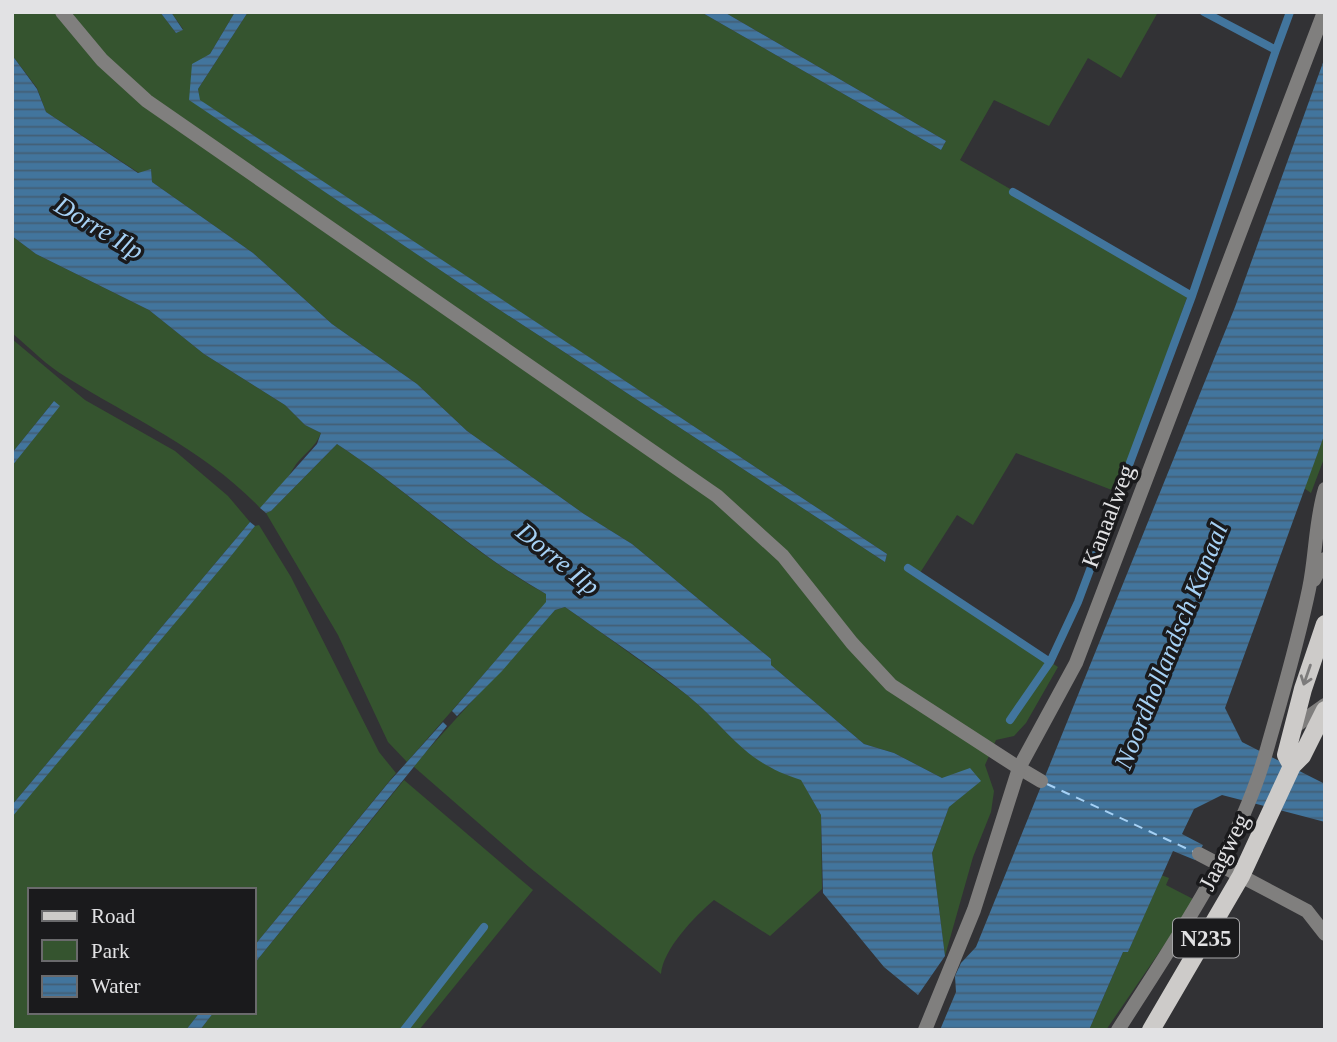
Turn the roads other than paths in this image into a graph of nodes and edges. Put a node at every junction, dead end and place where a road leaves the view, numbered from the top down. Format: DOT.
graph roads {
  1 [pos="62,12"];
  2 [pos="1324,12"];
  3 [pos="1325,489"];
  4 [pos="1325,559"];
  5 [pos="1310,587"];
  6 [pos="1325,624"];
  7 [pos="1325,707"];
  8 [pos="1294,727"];
  9 [pos="1320,733"];
  10 [pos="1292,765"];
  11 [pos="1019,768"];
  12 [pos="1041,781"];
  13 [pos="1199,854"];
  14 [pos="1220,865"];
  15 [pos="1241,876"];
  16 [pos="1325,934"];
  17 [pos="927,1023"];
  18 [pos="1118,1030"];
  19 [pos="1151,1030"];
  1 -- 11 [label="street"];
  2 -- 11 [label="street, Kanaalweg"];
  3 -- 5 [label="street"];
  4 -- 5 [label="street"];
  5 -- 14 [label="street"];
  6 -- 8 [label="main road, Jaagweg / N235, one-way"];
  7 -- 8 [label="street"];
  7 -- 9 [label="main road, Jaagweg / N235"];
  8 -- 9 [label="street"];
  8 -- 10 [label="main road, Jaagweg / N235"];
  9 -- 10 [label="main road, Jaagweg / N235"];
  10 -- 15 [label="main road, Jaagweg / N235"];
  11 -- 12 [label="street"];
  11 -- 17 [label="street, Kanaalweg"];
  13 -- 14 [label="street"];
  14 -- 15 [label="street"];
  14 -- 18 [label="street"];
  15 -- 16 [label="street"];
  15 -- 19 [label="main road, Jaagweg / N235"];
}
